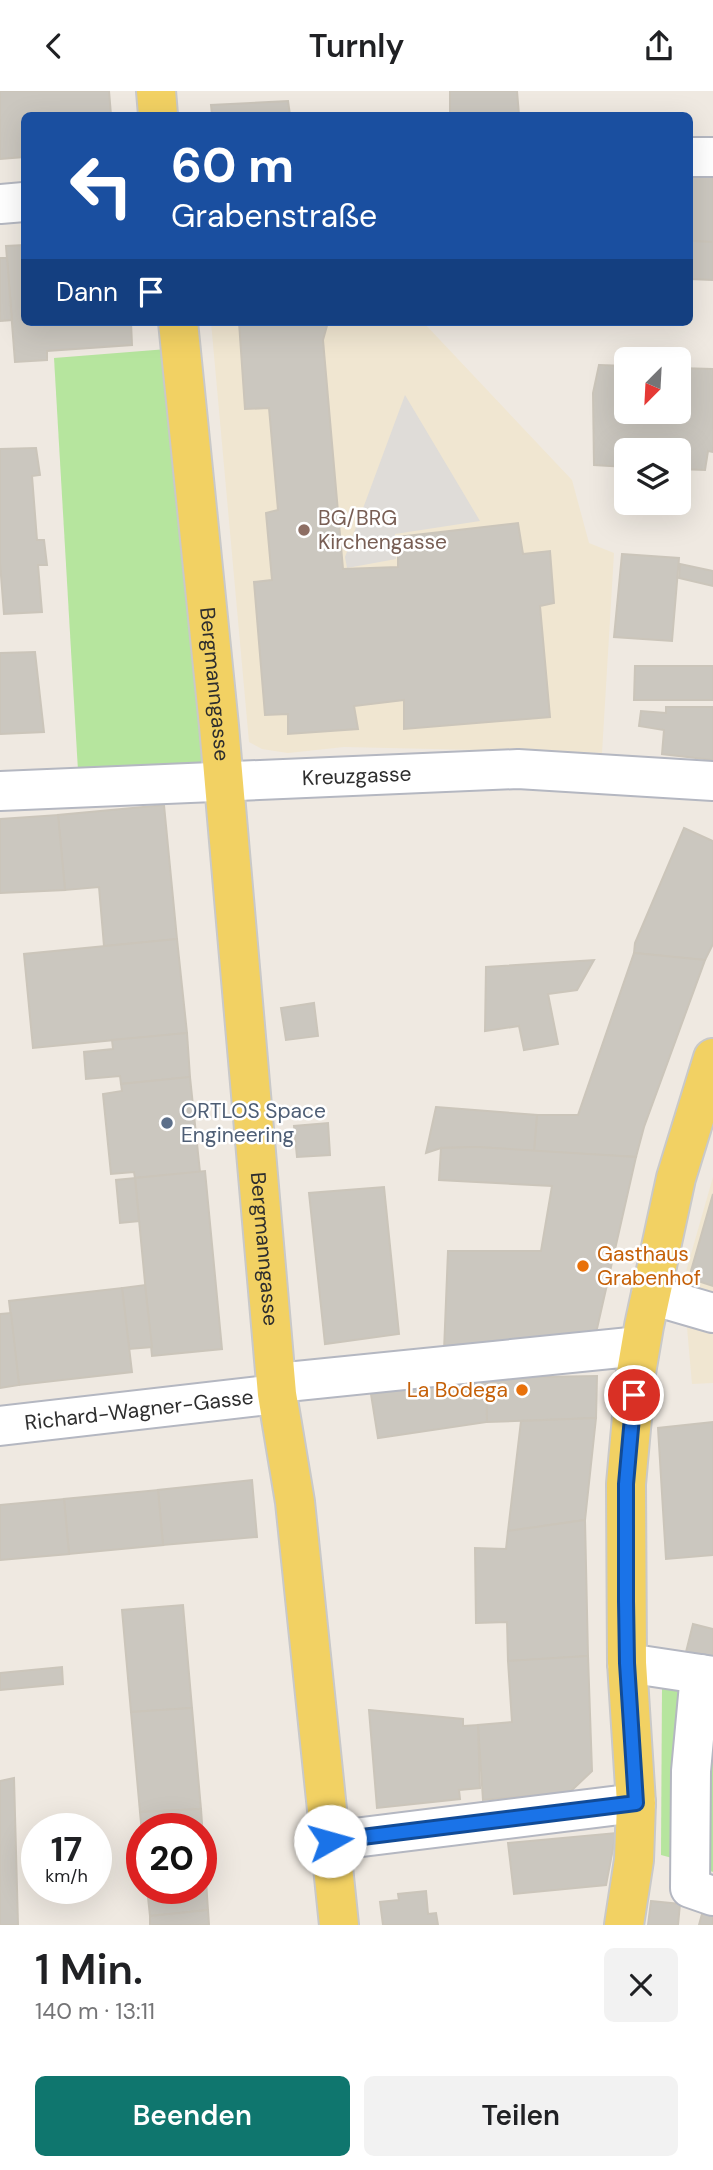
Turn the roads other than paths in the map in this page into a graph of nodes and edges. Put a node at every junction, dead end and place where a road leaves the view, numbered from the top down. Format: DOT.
graph roads {
  1 [pos="156,91"];
  2 [pos="158,112"];
  3 [pos="693,157"];
  4 [pos="713,157"];
  5 [pos="21,202"];
  6 [pos="0,204"];
  7 [pos="178,326"];
  8 [pos="223,781"];
  9 [pos="713,781"];
  10 [pos="0,791"];
  11 [pos="713,1058"];
  12 [pos="651,1295"];
  13 [pos="713,1313"];
  14 [pos="640,1346"];
  15 [pos="277,1389"];
  16 [pos="0,1426"];
  17 [pos="627,1663"];
  18 [pos="707,1675"];
  19 [pos="636,1803"];
  20 [pos="330,1841"];
  21 [pos="713,1896"];
  22 [pos="339,1925"];
  23 [pos="624,1925"];
  1 -- 2 [label="main road"];
  3 -- 4 [label="street"];
  5 -- 6 [label="street"];
  7 -- 8 [label="main road, Bergmanngasse"];
  8 -- 9 [label="street, Kreuzgasse"];
  8 -- 10 [label="street, Kreuzgasse"];
  8 -- 15 [label="main road, Bergmanngasse"];
  11 -- 12 [label="main road"];
  12 -- 13 [label="street"];
  12 -- 14 [label="main road"];
  14 -- 15 [label="street, Richard-Wagner-Gasse"];
  14 -- 17 [label="main road"];
  15 -- 16 [label="street, Richard-Wagner-Gasse"];
  15 -- 20 [label="main road, Bergmanngasse"];
  17 -- 18 [label="street"];
  17 -- 19 [label="main road"];
  18 -- 21 [label="street"];
  19 -- 20 [label="street"];
  19 -- 23 [label="main road"];
  20 -- 22 [label="main road, Bergmanngasse"];
}
